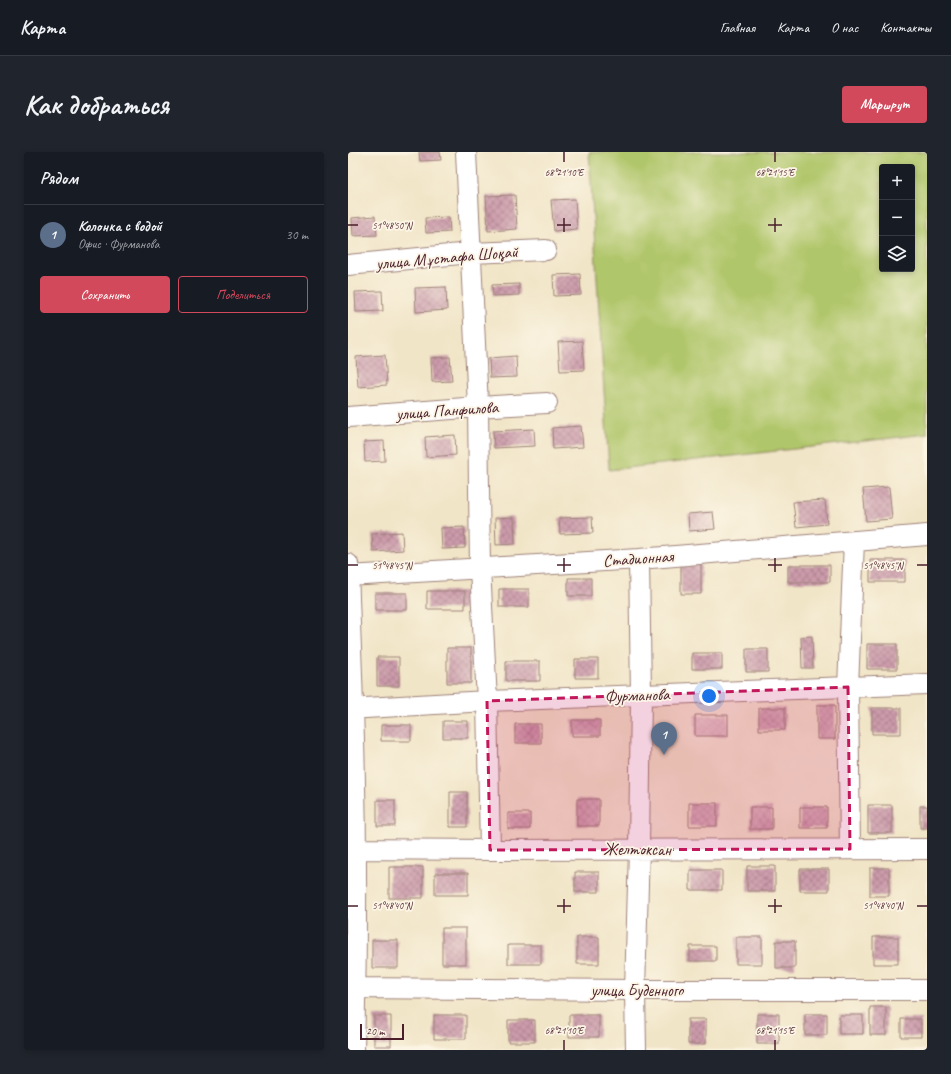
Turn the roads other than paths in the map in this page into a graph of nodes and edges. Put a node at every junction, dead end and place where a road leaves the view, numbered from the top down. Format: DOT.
graph roads {
  1 [pos="466,152"];
  2 [pos="546,250"];
  3 [pos="470,253"];
  4 [pos="348,265"];
  5 [pos="547,403"];
  6 [pos="478,407"];
  7 [pos="348,417"];
  8 [pos="927,535"];
  9 [pos="854,541"];
  10 [pos="639,559"];
  11 [pos="348,564"];
  12 [pos="480,568"];
  13 [pos="348,576"];
  14 [pos="927,684"];
  15 [pos="848,687"];
  16 [pos="641,695"];
  17 [pos="487,701"];
  18 [pos="351,708"];
  19 [pos="352,849"];
  20 [pos="639,849"];
  21 [pos="850,849"];
  22 [pos="927,849"];
  23 [pos="490,850"];
  24 [pos="352,988"];
  25 [pos="635,990"];
  26 [pos="927,990"];
  27 [pos="354,1050"];
  28 [pos="636,1050"];
  1 -- 3 [label="street"];
  2 -- 3 [label="street, улица Мұстафа Шоқай"];
  3 -- 4 [label="street, улица Мұстафа Шоқай"];
  3 -- 6 [label="street"];
  5 -- 6 [label="street, улица Панфилова"];
  6 -- 7 [label="street, улица Панфилова"];
  6 -- 12 [label="street"];
  8 -- 9 [label="street, Стадионная"];
  9 -- 10 [label="street, Стадионная"];
  9 -- 15 [label="street"];
  10 -- 12 [label="street, Стадионная"];
  10 -- 16 [label="street"];
  11 -- 13 [label="street"];
  12 -- 13 [label="street, Стадионная"];
  12 -- 17 [label="street"];
  13 -- 18 [label="street"];
  14 -- 15 [label="street, Фурманова"];
  15 -- 16 [label="street, Фурманова"];
  15 -- 21 [label="street"];
  16 -- 17 [label="street, Фурманова"];
  16 -- 20 [label="street"];
  17 -- 18 [label="street, Фурманова"];
  17 -- 23 [label="street"];
  18 -- 19 [label="street"];
  19 -- 23 [label="street, Желтоксан"];
  19 -- 24 [label="street"];
  20 -- 21 [label="street, Желтоксан"];
  20 -- 23 [label="street, Желтоксан"];
  20 -- 25 [label="street"];
  21 -- 22 [label="street, Желтоксан"];
  24 -- 25 [label="street, улица Буденного"];
  24 -- 27 [label="street"];
  25 -- 26 [label="street, улица Буденного"];
  25 -- 28 [label="street"];
}
